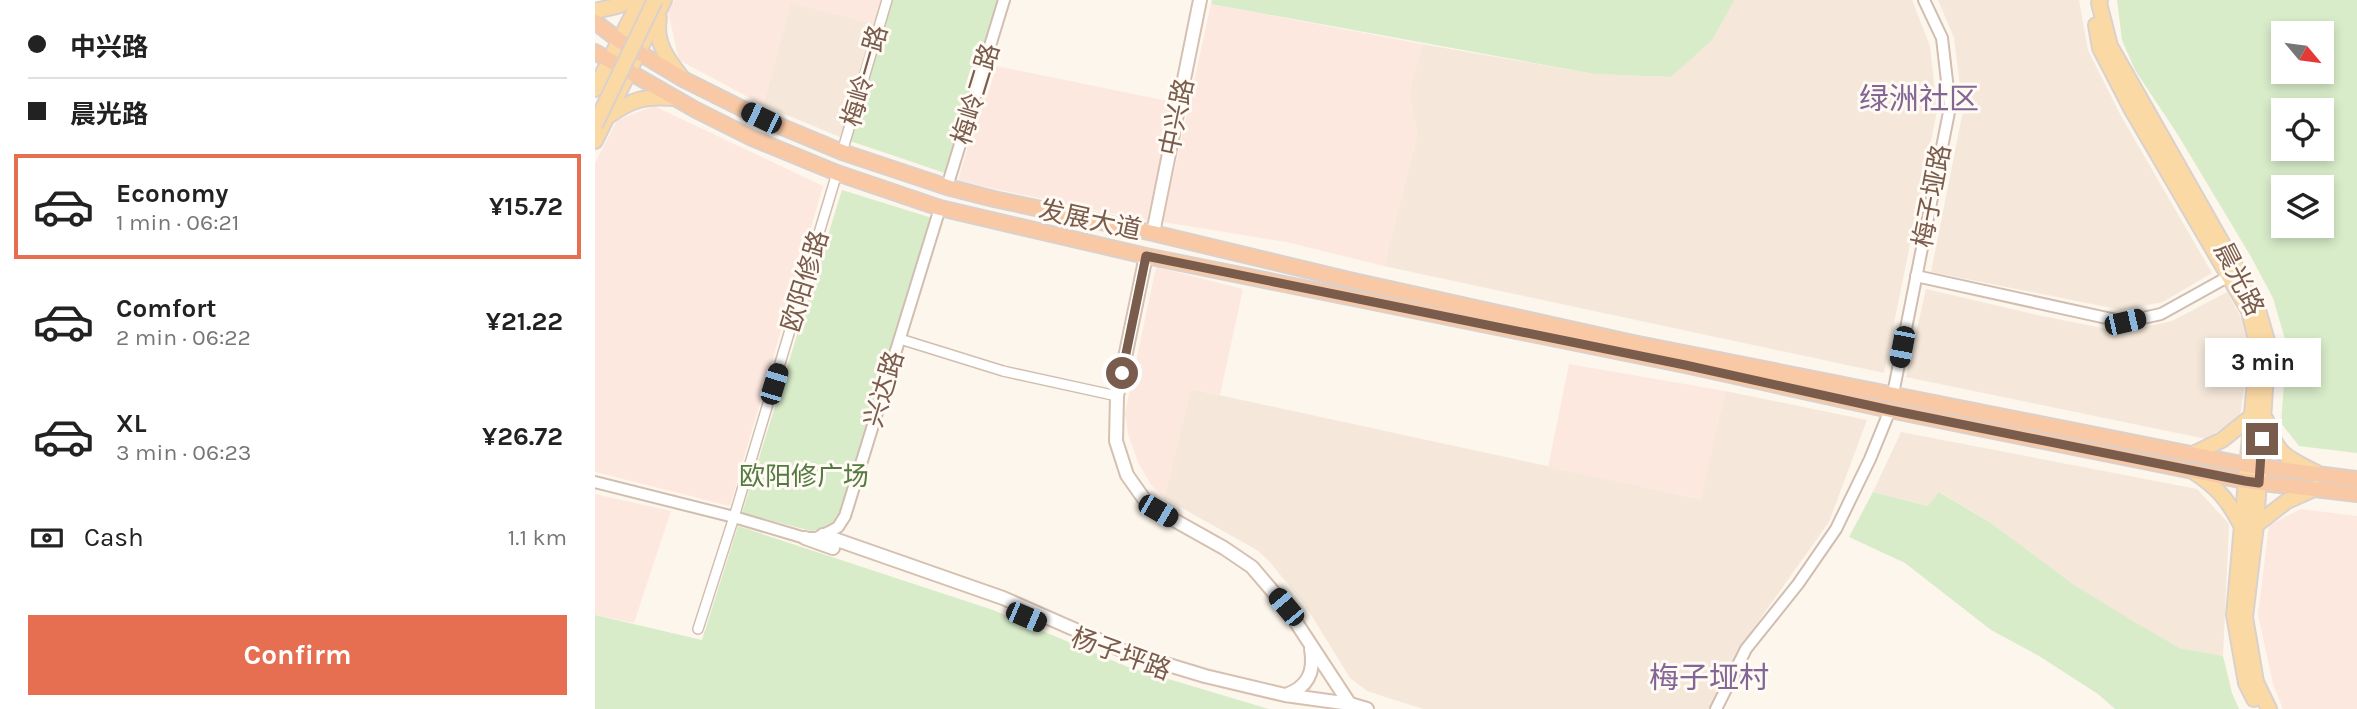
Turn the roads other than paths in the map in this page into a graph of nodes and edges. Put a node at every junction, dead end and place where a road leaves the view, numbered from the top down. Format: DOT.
graph roads {
  1 [pos="631,0"];
  2 [pos="640,0"];
  3 [pos="647,0"];
  4 [pos="887,0"];
  5 [pos="1004,0"];
  6 [pos="1201,0"];
  7 [pos="1924,0"];
  8 [pos="2092,0"];
  9 [pos="2100,0"];
  10 [pos="660,1"];
  11 [pos="595,11"];
  12 [pos="595,22"];
  13 [pos="620,41"];
  14 [pos="595,52"];
  15 [pos="639,52"];
  16 [pos="609,61"];
  17 [pos="630,72"];
  18 [pos="683,79"];
  19 [pos="595,89"];
  20 [pos="674,98"];
  21 [pos="595,107"];
  22 [pos="601,121"];
  23 [pos="595,141"];
  24 [pos="842,152"];
  25 [pos="837,173"];
  26 [pos="947,187"];
  27 [pos="940,208"];
  28 [pos="1153,233"];
  29 [pos="1146,256"];
  30 [pos="2233,274"];
  31 [pos="1916,276"];
  32 [pos="900,339"];
  33 [pos="1893,394"];
  34 [pos="1117,396"];
  35 [pos="1890,410"];
  36 [pos="2258,414"];
  37 [pos="2193,454"];
  38 [pos="2253,466"];
  39 [pos="2193,471"];
  40 [pos="2357,479"];
  41 [pos="2317,481"];
  42 [pos="595,482"];
  43 [pos="2252,482"];
  44 [pos="2357,494"];
  45 [pos="734,517"];
  46 [pos="2241,525"];
  47 [pos="2256,525"];
  48 [pos="823,536"];
  49 [pos="805,538"];
  50 [pos="698,629"];
  51 [pos="1309,642"];
  52 [pos="1285,698"];
  53 [pos="1351,707"];
  54 [pos="1325,709"];
  55 [pos="1367,709"];
  56 [pos="1716,709"];
  57 [pos="2258,709"];
  58 [pos="2269,709"];
  1 -- 11 [label="main road"];
  2 -- 13 [label="main road"];
  3 -- 21 [label="main road"];
  4 -- 24 [label="street, 梅岭一路"];
  5 -- 26 [label="street, 梅岭二路"];
  6 -- 28 [label="main road, 中兴路"];
  7 -- 31 [label="street, 梅子垭路"];
  8 -- 30 [label="main road, 晨光路"];
  9 -- 30 [label="main road, 晨光路"];
  10 -- 15 [label="main road"];
  10 -- 18 [label="main road"];
  10 -- 22 [label="main road, bridge"];
  12 -- 13 [label="highway, 发展大道"];
  13 -- 15 [label="highway, 发展大道"];
  13 -- 16 [label="main road"];
  14 -- 16 [label="highway, 发展大道"];
  15 -- 17 [label="main road"];
  15 -- 18 [label="highway, 发展大道"];
  16 -- 17 [label="highway, 发展大道"];
  16 -- 19 [label="main road"];
  17 -- 20 [label="highway, 发展大道"];
  17 -- 22 [label="main road"];
  18 -- 24 [label="highway, 发展大道"];
  20 -- 22 [label="main road"];
  20 -- 25 [label="highway, 发展大道"];
  22 -- 23 [label="main road"];
  24 -- 26 [label="highway, 发展大道"];
  25 -- 27 [label="highway, 发展大道"];
  25 -- 45 [label="street, 欧阳修路"];
  26 -- 28 [label="highway, 发展大道"];
  27 -- 29 [label="highway, 发展大道"];
  27 -- 32 [label="street, 兴达路"];
  28 -- 33 [label="highway, 发展大道"];
  29 -- 34 [label="main road"];
  29 -- 35 [label="highway, 发展大道"];
  30 -- 31 [label="street"];
  30 -- 36 [label="main road, 晨光路"];
  31 -- 33 [label="street, 梅子垭路"];
  32 -- 34 [label="street"];
  32 -- 48 [label="street, 兴达路"];
  33 -- 37 [label="highway, 发展大道"];
  34 -- 51 [label="main road"];
  35 -- 39 [label="highway, 发展大道"];
  35 -- 56 [label="street"];
  36 -- 37 [label="main road"];
  36 -- 38 [label="main road, 晨光路"];
  36 -- 41 [label="main road"];
  37 -- 38 [label="highway, 发展大道"];
  38 -- 41 [label="highway, 发展大道"];
  38 -- 43 [label="main road, 晨光路"];
  39 -- 43 [label="highway, 发展大道"];
  39 -- 46 [label="main road"];
  40 -- 41 [label="highway, 发展大道"];
  41 -- 43 [label="highway, 发展大道"];
  41 -- 44 [label="highway, 发展大道"];
  41 -- 47 [label="main road"];
  42 -- 45 [label="street"];
  43 -- 46 [label="main road, 晨光路"];
  43 -- 47 [label="main road, 晨光路"];
  45 -- 49 [label="street"];
  45 -- 50 [label="street, 欧阳修路"];
  46 -- 57 [label="main road, 晨光路"];
  47 -- 58 [label="main road, 晨光路"];
  48 -- 49 [label="street"];
  48 -- 52 [label="main road, 杨子坪路"];
  49 -- 52 [label="main road, 杨子坪路"];
  51 -- 52 [label="main road"];
  51 -- 53 [label="main road"];
  52 -- 53 [label="main road"];
  52 -- 54 [label="main road, 杨子坪路"];
  53 -- 55 [label="main road"];
}
